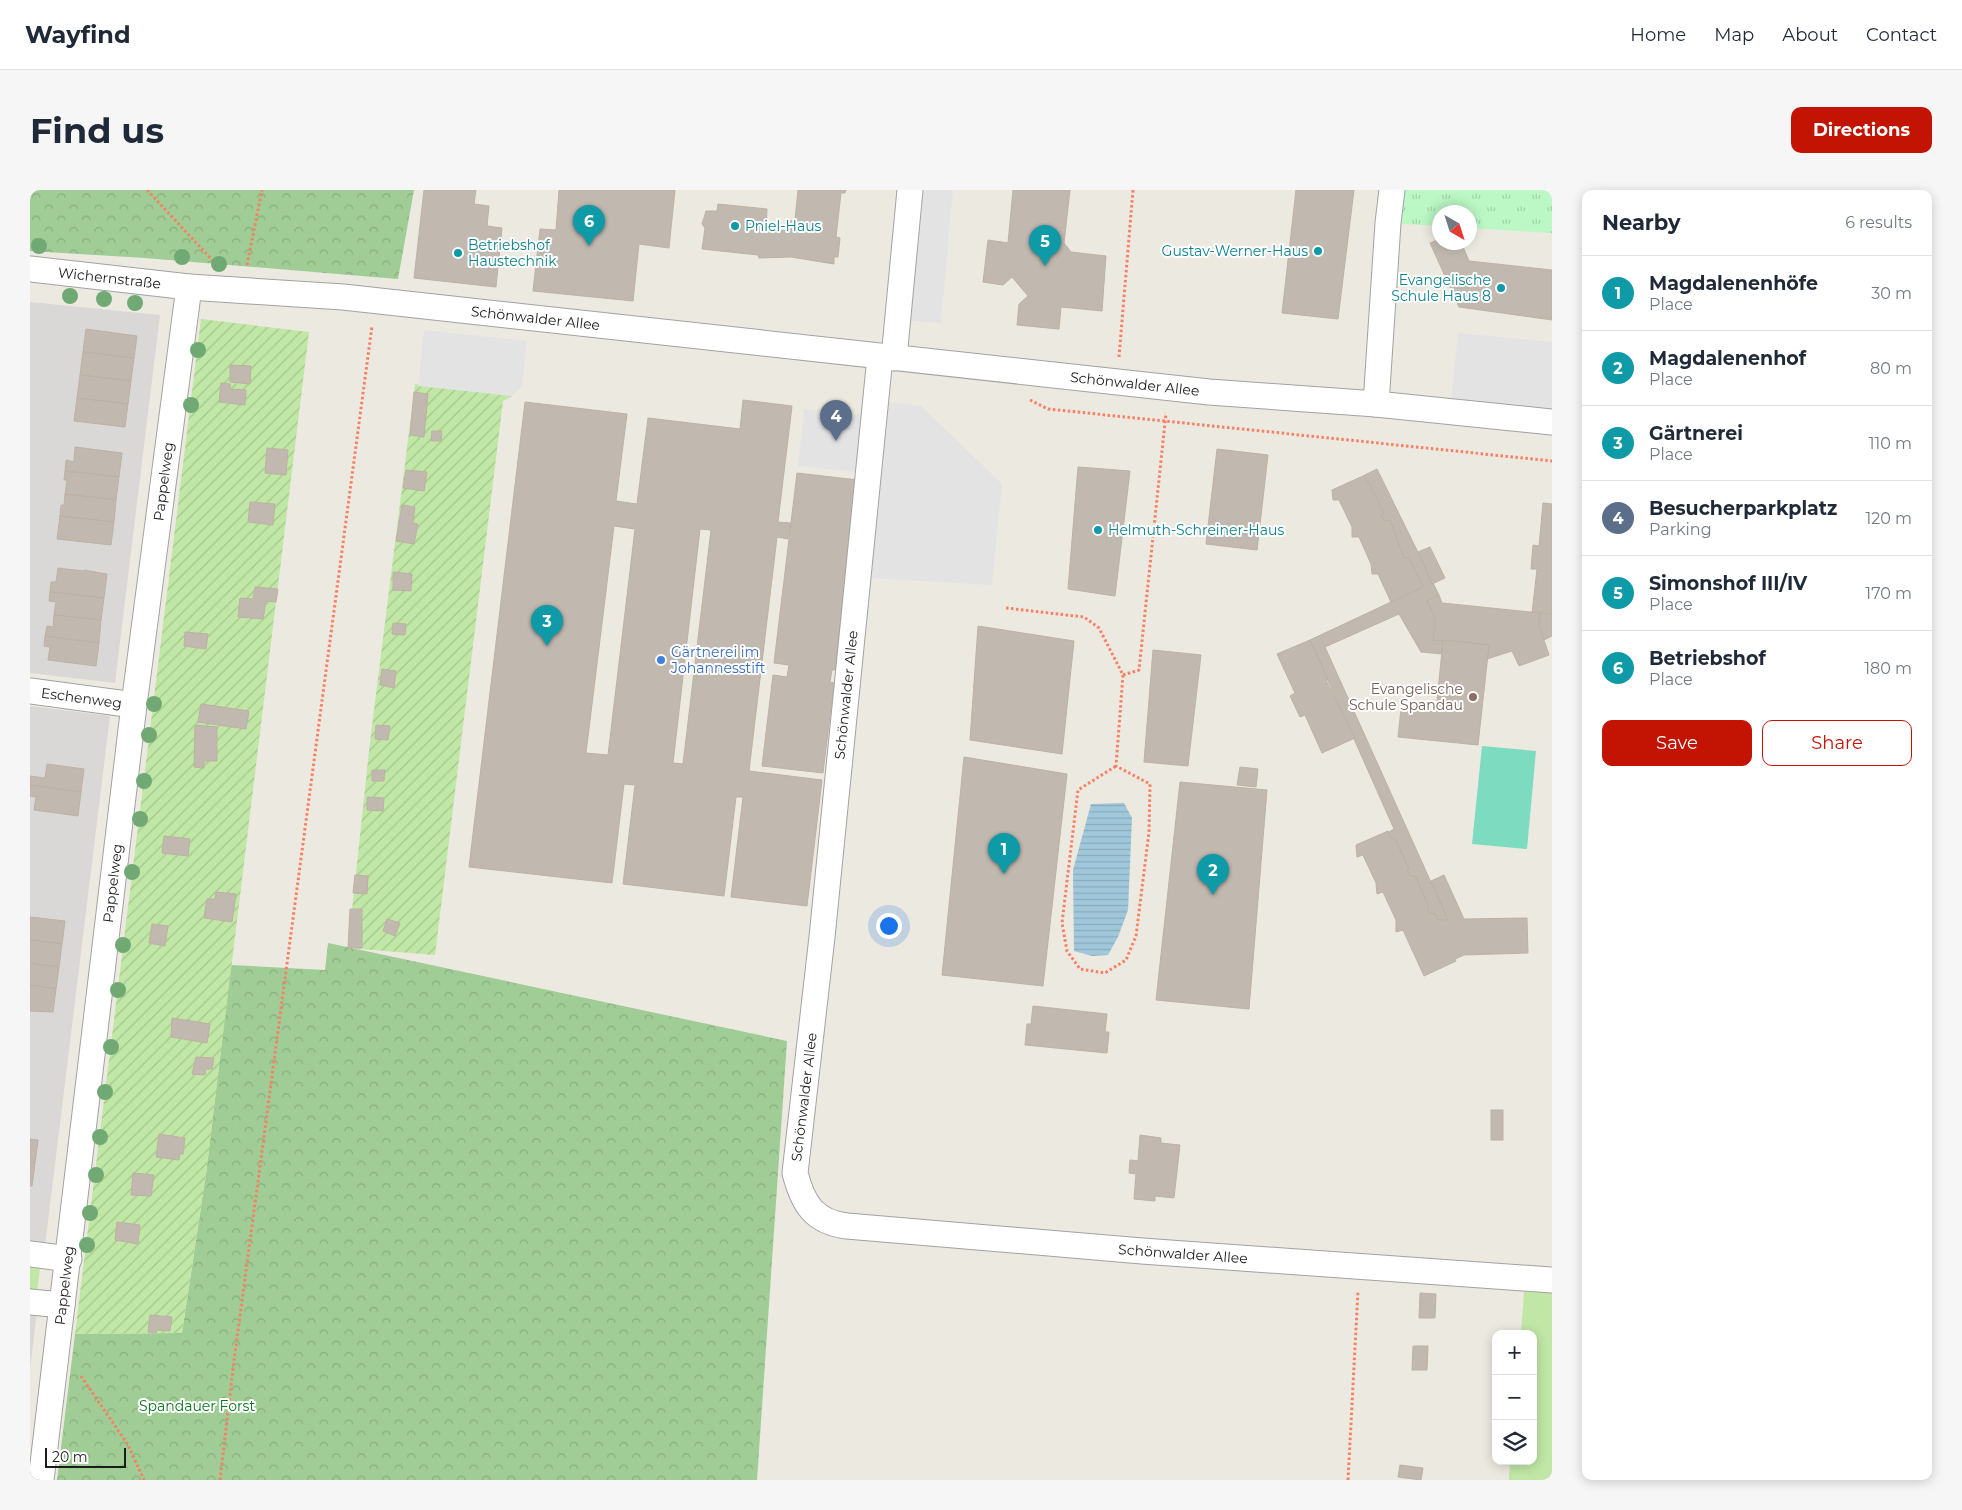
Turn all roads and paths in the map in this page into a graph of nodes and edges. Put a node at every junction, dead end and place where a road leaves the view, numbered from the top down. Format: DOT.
graph roads {
  1 [pos="147,190"];
  2 [pos="262,190"];
  3 [pos="910,190"];
  4 [pos="1133,190"];
  5 [pos="1392,190"];
  6 [pos="30,269"];
  7 [pos="190,287"];
  8 [pos="241,291"];
  9 [pos="375,302"];
  10 [pos="887,357"];
  11 [pos="1117,382"];
  12 [pos="1168,388"];
  13 [pos="1376,404"];
  14 [pos="1552,422"];
  15 [pos="1006,608"];
  16 [pos="1123,675"];
  17 [pos="30,691"];
  18 [pos="134,705"];
  19 [pos="1116,766"];
  20 [pos="30,1254"];
  21 [pos="69,1259"];
  22 [pos="1359,1266"];
  23 [pos="1552,1280"];
  24 [pos="30,1302"];
  25 [pos="62,1306"];
  26 [pos="58,1342"];
  27 [pos="41,1480"];
  28 [pos="144,1480"];
  29 [pos="220,1480"];
  30 [pos="1348,1480"];
  1 -- 8 [label="path"];
  2 -- 8 [label="path"];
  3 -- 10 [label="street, Schönwalder Allee"];
  4 -- 11 [label="path"];
  5 -- 13 [label="street"];
  6 -- 7 [label="street, Wichernstraße"];
  7 -- 8 [label="street, Schönwalder Allee"];
  7 -- 18 [label="street, Pappelweg"];
  8 -- 9 [label="street, Schönwalder Allee"];
  9 -- 10 [label="street, Schönwalder Allee"];
  9 -- 29 [label="path"];
  10 -- 11 [label="street, Schönwalder Allee"];
  10 -- 22 [label="street, Schönwalder Allee"];
  11 -- 12 [label="street, Schönwalder Allee"];
  12 -- 13 [label="street, Schönwalder Allee"];
  12 -- 16 [label="path"];
  13 -- 14 [label="street, Schönwalder Allee"];
  15 -- 16 [label="path"];
  16 -- 19 [label="path"];
  17 -- 18 [label="street, Eschenweg"];
  18 -- 21 [label="street, Pappelweg"];
  19 -- 19 [label="path"];
  20 -- 21 [label="street"];
  21 -- 25 [label="street, Pappelweg"];
  22 -- 23 [label="street, Schönwalder Allee"];
  22 -- 30 [label="path"];
  24 -- 25 [label="street"];
  25 -- 26 [label="street, Pappelweg"];
  26 -- 27 [label="street, Pappelweg"];
  26 -- 28 [label="path"];
}
